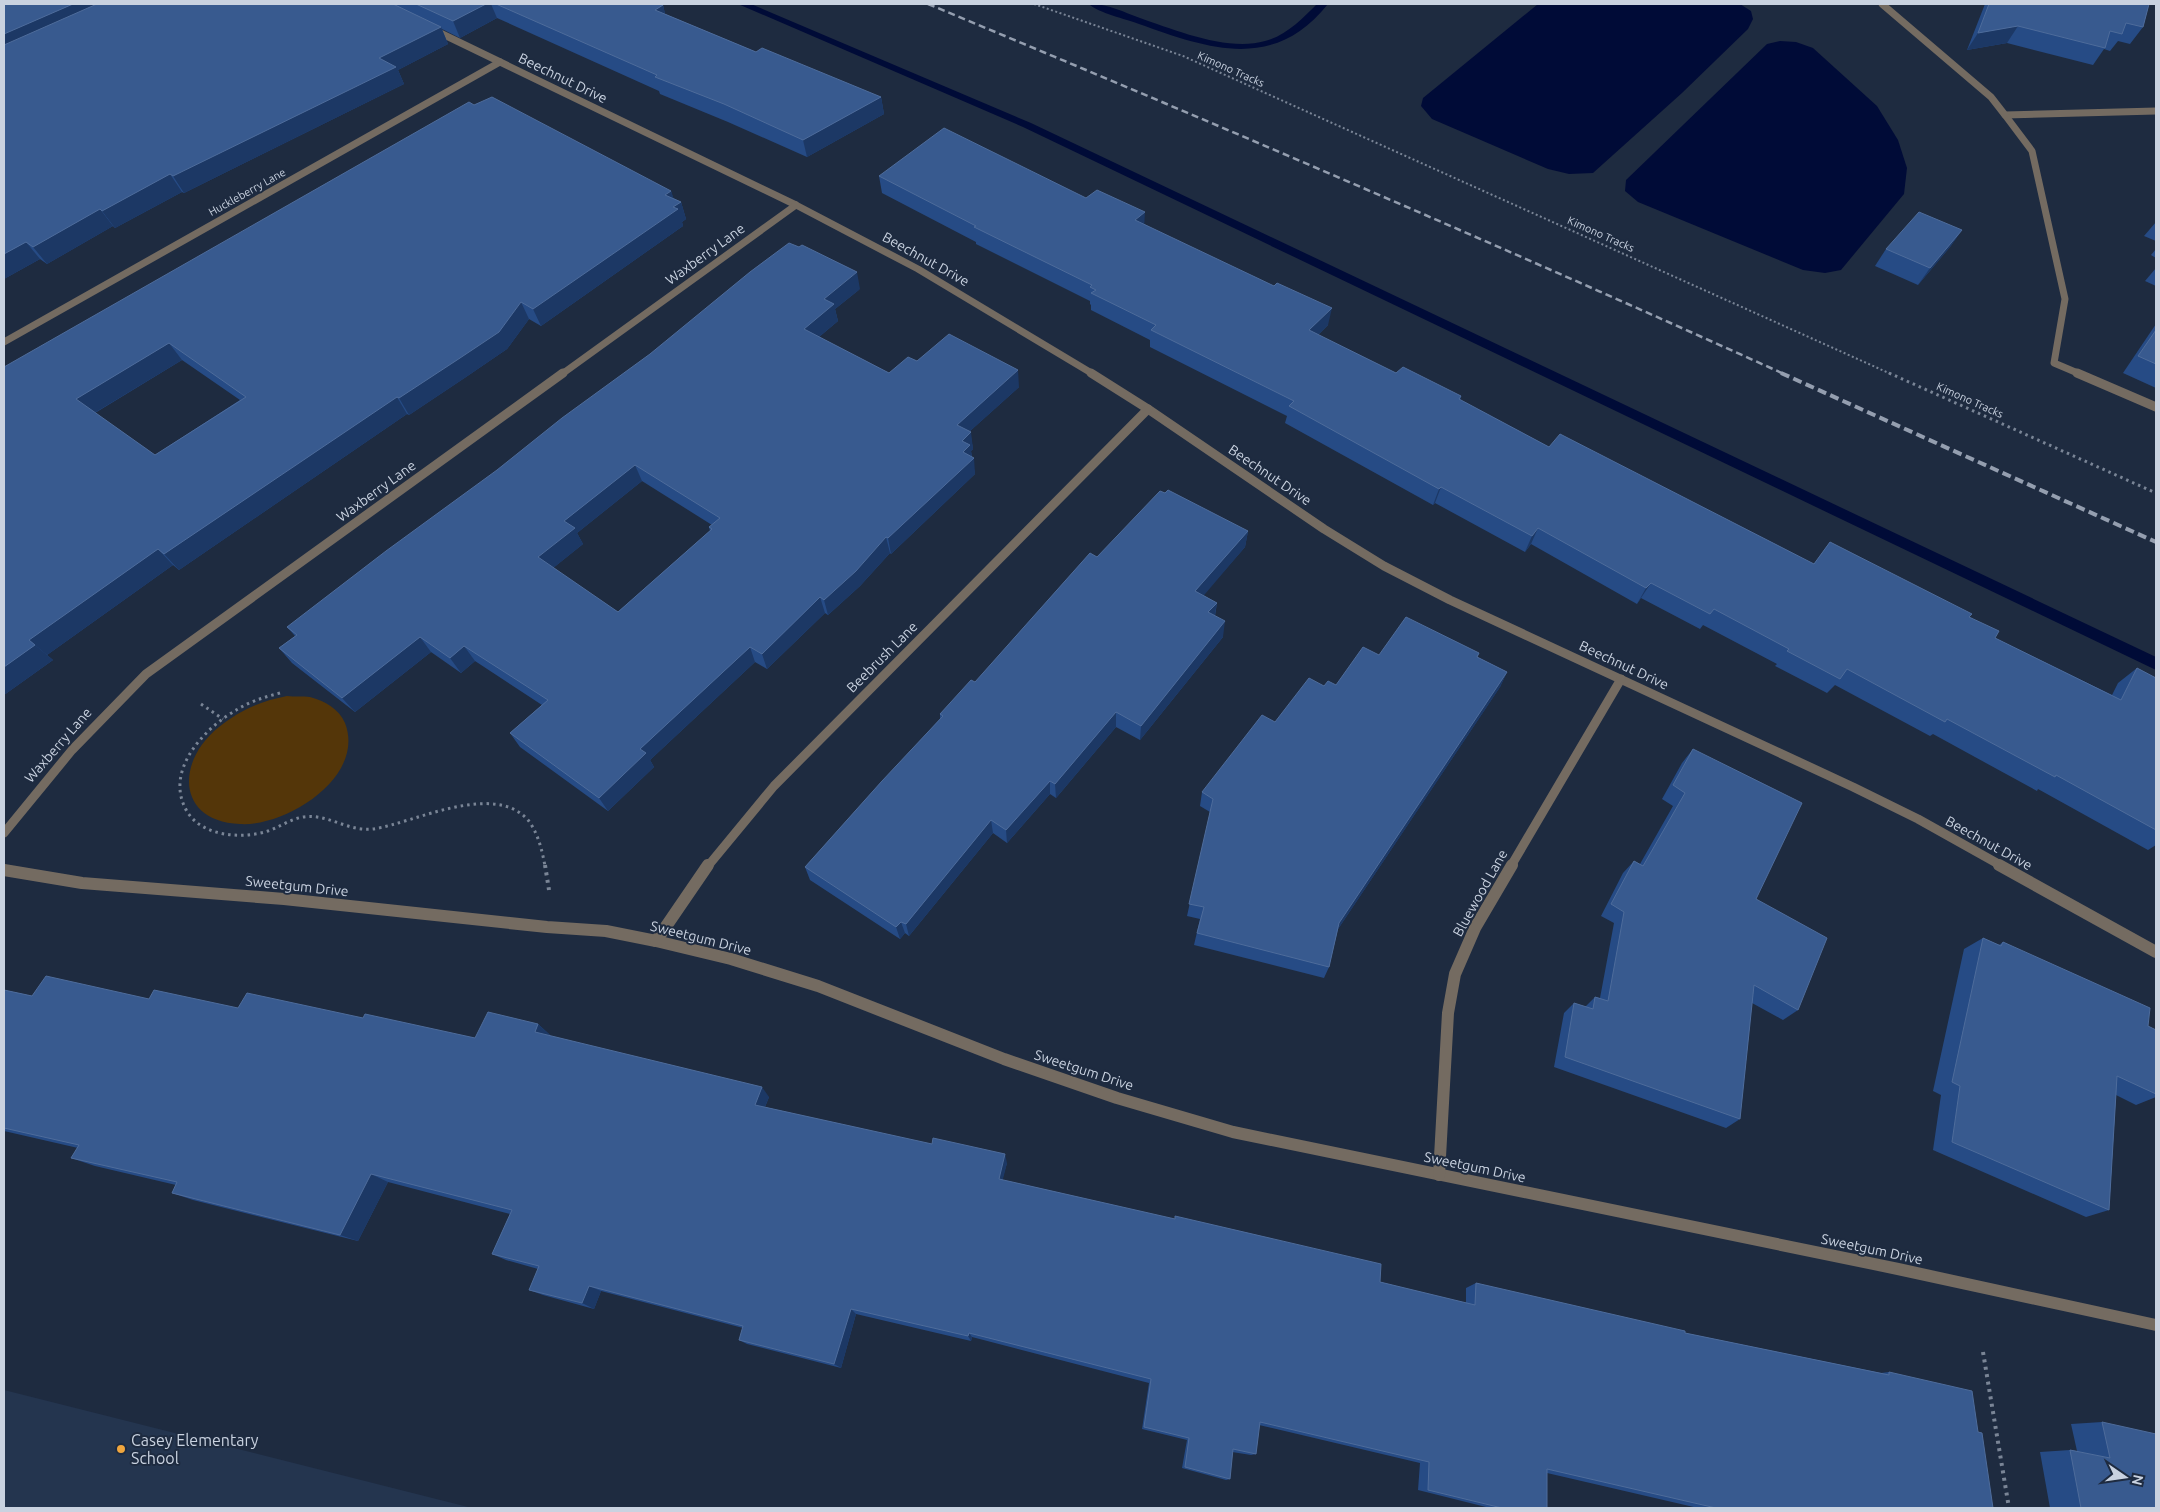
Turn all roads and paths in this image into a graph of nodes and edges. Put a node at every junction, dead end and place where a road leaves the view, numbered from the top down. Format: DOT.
graph roads {
  1 [pos="1034,4"];
  2 [pos="1882,4"];
  3 [pos="421,24"];
  4 [pos="500,62"];
  5 [pos="2156,111"];
  6 [pos="2005,115"];
  7 [pos="796,205"];
  8 [pos="4,342"];
  9 [pos="2156,407"];
  10 [pos="1148,409"];
  11 [pos="2156,493"];
  12 [pos="1621,679"];
  13 [pos="280,693"];
  14 [pos="202,704"];
  15 [pos="223,719"];
  16 [pos="4,833"];
  17 [pos="4,870"];
  18 [pos="550,893"];
  19 [pos="656,941"];
  20 [pos="2156,952"];
  21 [pos="1439,1175"];
  22 [pos="2156,1325"];
  23 [pos="1984,1352"];
  24 [pos="2009,1508"];
  1 -- 11 [label="path, Kimono Tracks"];
  2 -- 6 [label="street"];
  3 -- 4 [label="street, Beechnut Drive"];
  4 -- 7 [label="street, Beechnut Drive"];
  4 -- 8 [label="street, Huckleberry Lane"];
  5 -- 6 [label="street"];
  6 -- 9 [label="street"];
  7 -- 10 [label="street, Beechnut Drive"];
  7 -- 16 [label="street, Waxberry Lane"];
  10 -- 12 [label="street, Beechnut Drive"];
  10 -- 19 [label="street, Beebrush Lane"];
  12 -- 20 [label="street, Beechnut Drive"];
  12 -- 21 [label="street, Bluewood Lane"];
  13 -- 15 [label="path"];
  14 -- 15 [label="path"];
  15 -- 18 [label="path"];
  17 -- 19 [label="street, Sweetgum Drive"];
  19 -- 21 [label="street, Sweetgum Drive"];
  21 -- 22 [label="street, Sweetgum Drive"];
  23 -- 24 [label="path"];
}
